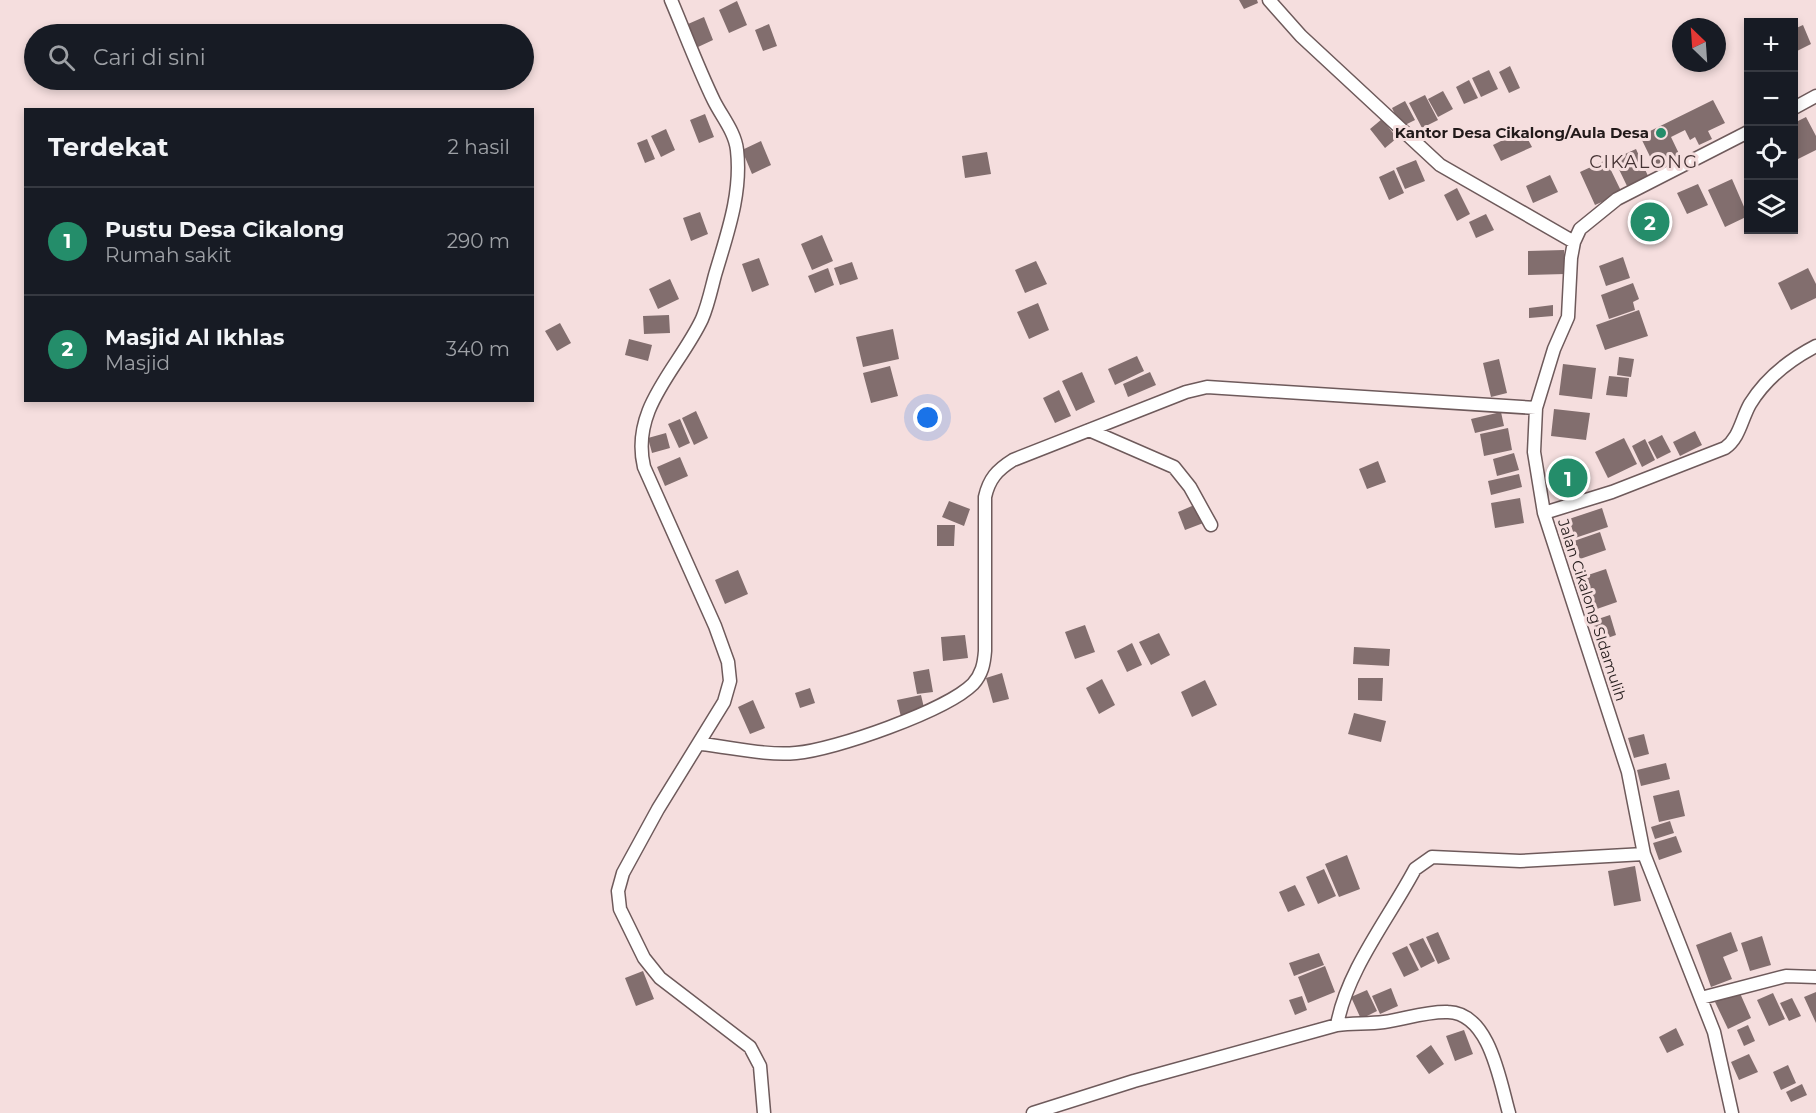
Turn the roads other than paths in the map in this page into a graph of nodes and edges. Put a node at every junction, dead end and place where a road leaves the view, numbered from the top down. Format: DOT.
graph roads {
  1 [pos="671,0"];
  2 [pos="1269,0"];
  3 [pos="1816,96"];
  4 [pos="1798,106"];
  5 [pos="1744,135"];
  6 [pos="1574,242"];
  7 [pos="1816,346"];
  8 [pos="1536,408"];
  9 [pos="1089,430"];
  10 [pos="1544,513"];
  11 [pos="1211,525"];
  12 [pos="701,744"];
  13 [pos="1644,854"];
  14 [pos="1816,977"];
  15 [pos="1701,998"];
  16 [pos="1337,1024"];
  17 [pos="764,1113"];
  18 [pos="1034,1113"];
  19 [pos="1509,1113"];
  20 [pos="1732,1113"];
  1 -- 12 [label="street"];
  2 -- 6 [label="street"];
  3 -- 4 [label="street"];
  5 -- 6 [label="street"];
  6 -- 8 [label="street, Jalan Cikalong SIdamulih"];
  7 -- 10 [label="street"];
  8 -- 9 [label="street"];
  8 -- 10 [label="street, Jalan Cikalong SIdamulih"];
  9 -- 11 [label="street"];
  9 -- 12 [label="street"];
  10 -- 13 [label="street, Jalan Cikalong SIdamulih"];
  12 -- 17 [label="street"];
  13 -- 15 [label="street, Jalan Cikalong SIdamulih"];
  13 -- 16 [label="street"];
  14 -- 15 [label="street"];
  15 -- 20 [label="street, Jalan Cikalong SIdamulih"];
  16 -- 18 [label="street"];
  16 -- 19 [label="street"];
}
